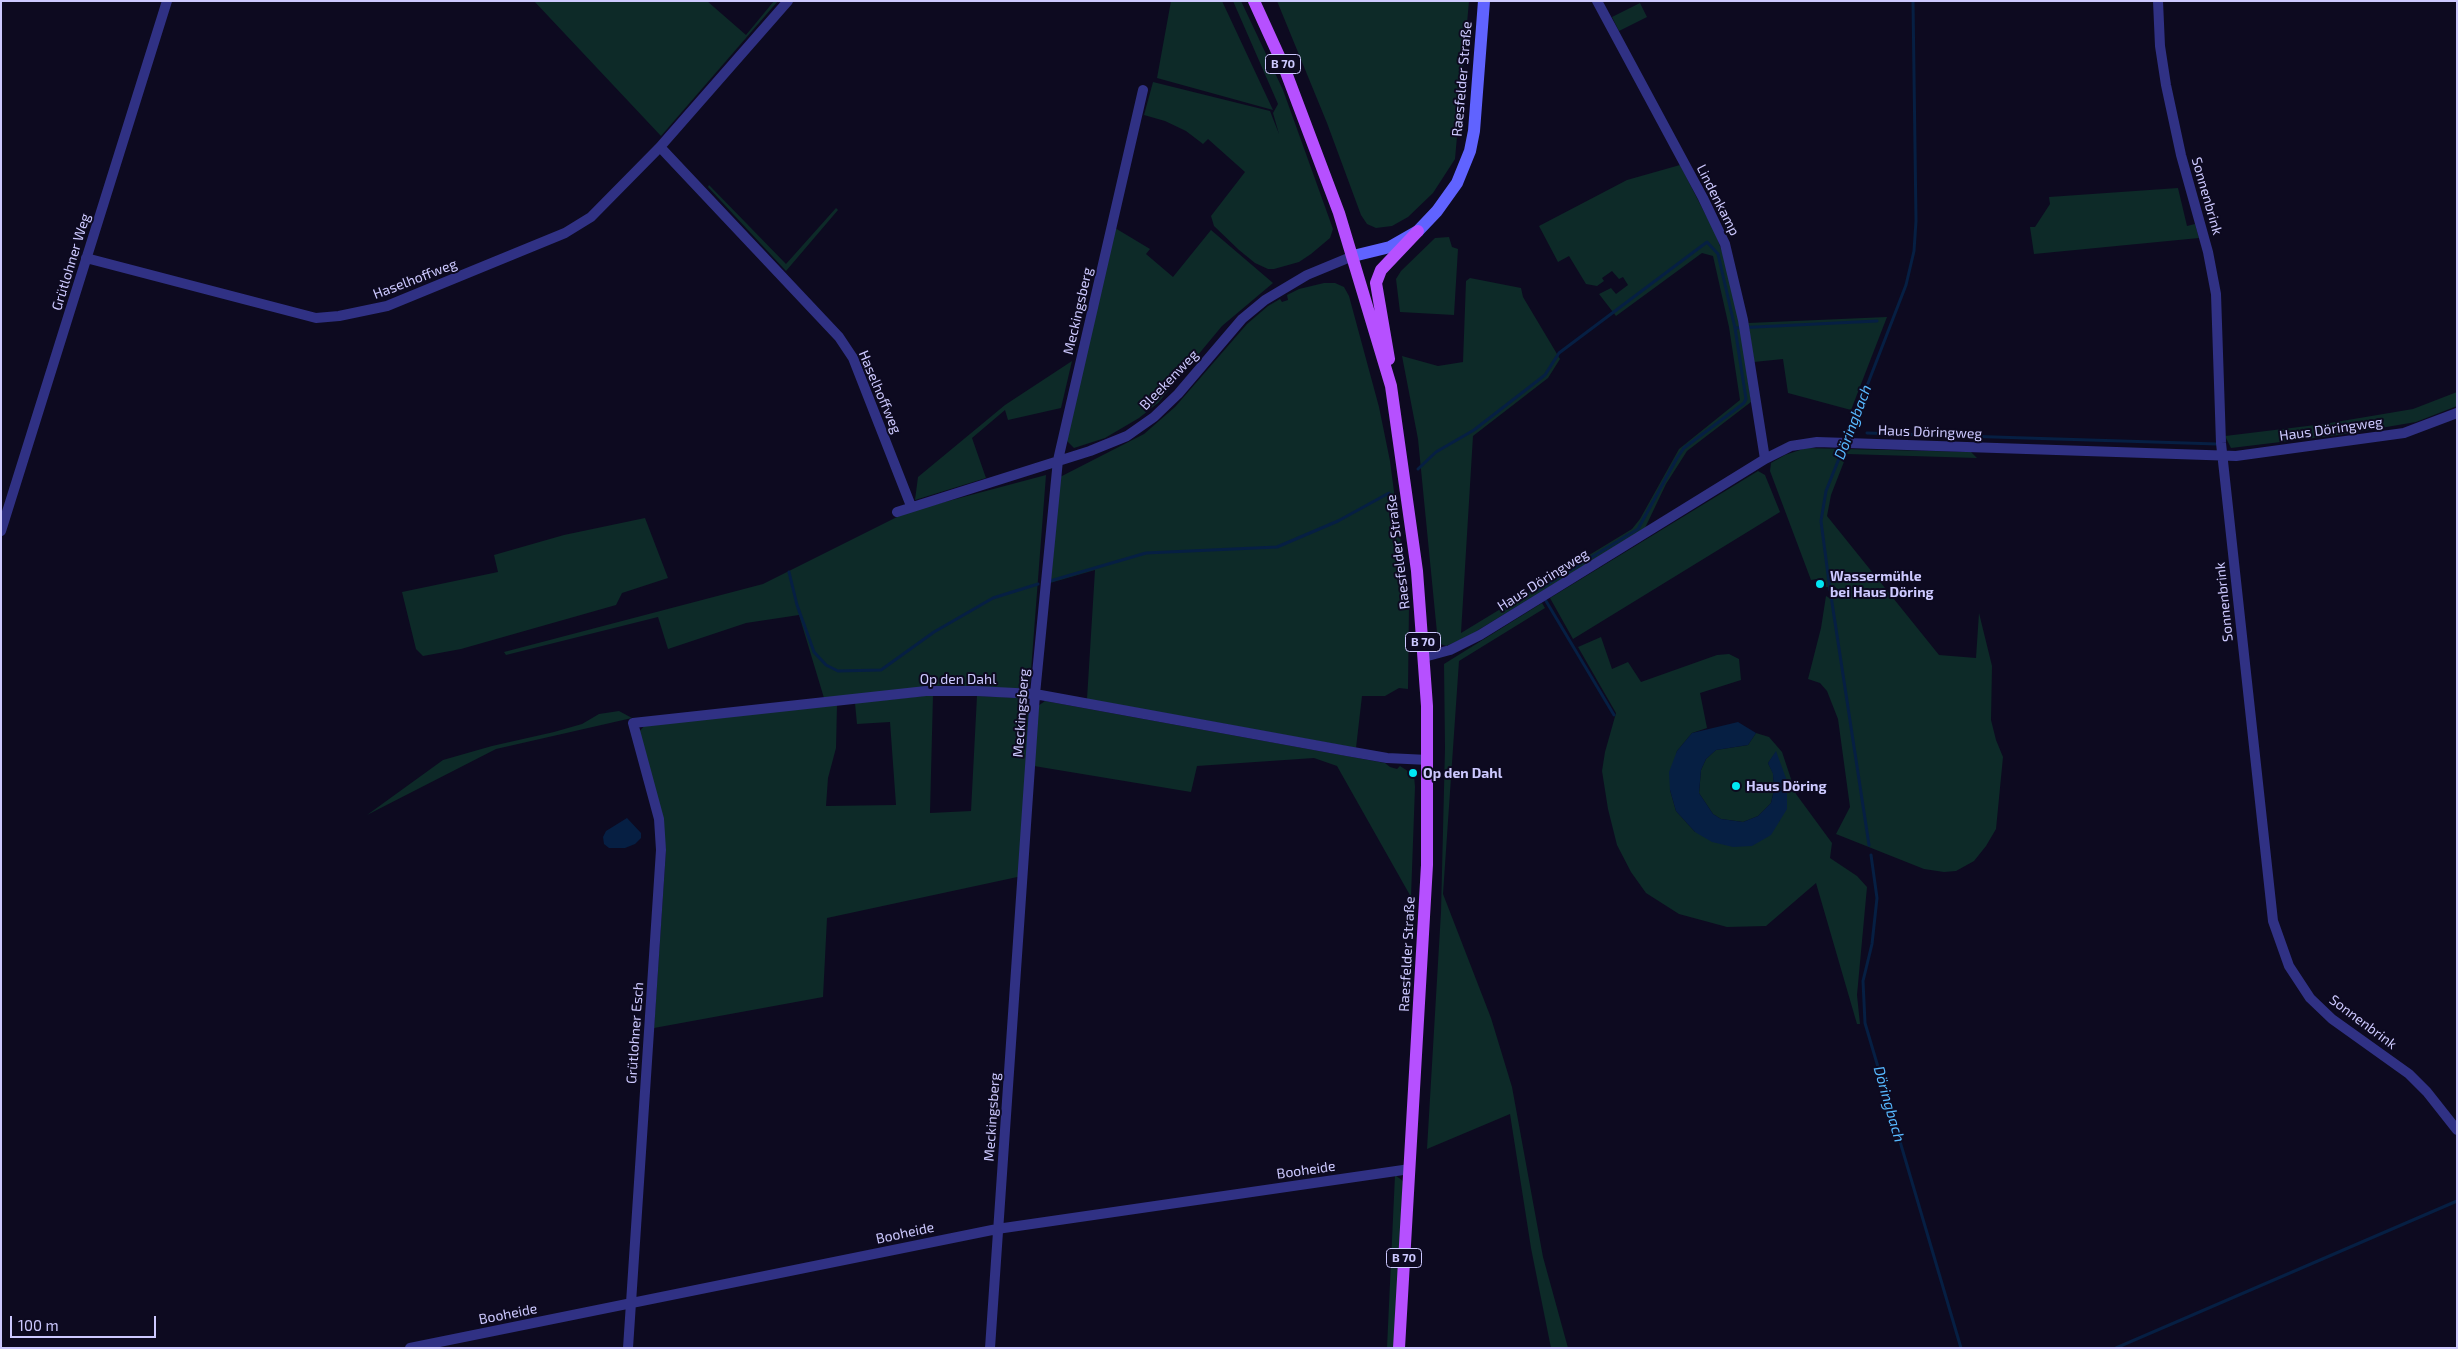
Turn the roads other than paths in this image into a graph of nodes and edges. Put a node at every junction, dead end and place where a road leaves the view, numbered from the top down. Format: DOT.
graph roads {
  1 [pos="167,1"];
  2 [pos="788,1"];
  3 [pos="1254,1"];
  4 [pos="1484,1"];
  5 [pos="1598,1"];
  6 [pos="2158,1"];
  7 [pos="1143,90"];
  8 [pos="660,147"];
  9 [pos="1418,231"];
  10 [pos="1353,256"];
  11 [pos="86,258"];
  12 [pos="1391,386"];
  13 [pos="2457,413"];
  14 [pos="2223,456"];
  15 [pos="1765,459"];
  16 [pos="1058,460"];
  17 [pos="912,506"];
  18 [pos="897,512"];
  19 [pos="1,531"];
  20 [pos="1424,657"];
  21 [pos="1035,694"];
  22 [pos="633,723"];
  23 [pos="1428,760"];
  24 [pos="2457,1130"];
  25 [pos="1410,1169"];
  26 [pos="997,1229"];
  27 [pos="631,1303"];
  28 [pos="410,1348"];
  29 [pos="628,1348"];
  30 [pos="990,1348"];
  31 [pos="1399,1348"];
  1 -- 11 [label="street, Grütlohner Weg"];
  2 -- 8 [label="street, Haselhoffweg"];
  3 -- 10 [label="main road, B 70"];
  4 -- 9 [label="main road, Raesfelder Straße"];
  5 -- 15 [label="street, Lindenkamp"];
  6 -- 14 [label="street, Sonnenbrink"];
  7 -- 16 [label="street, Meckingsberg"];
  8 -- 11 [label="street, Haselhoffweg"];
  8 -- 17 [label="street, Haselhoffweg"];
  9 -- 10 [label="main road, Raesfelder Straße"];
  9 -- 12 [label="main road"];
  10 -- 12 [label="main road, Raesfelder Straße / B 70"];
  10 -- 16 [label="street, Bleekenweg"];
  11 -- 19 [label="street, Grütlohner Weg"];
  12 -- 20 [label="main road, Raesfelder Straße / B 70"];
  13 -- 14 [label="street, Haus Döringweg"];
  14 -- 15 [label="street, Haus Döringweg"];
  14 -- 24 [label="street, Sonnenbrink"];
  15 -- 20 [label="street, Haus Döringweg"];
  16 -- 17 [label="street, Bleekenweg"];
  16 -- 21 [label="street, Meckingsberg"];
  17 -- 18 [label="street, Bleekenweg"];
  20 -- 23 [label="main road, Raesfelder Straße / B 70"];
  21 -- 22 [label="street, Op den Dahl"];
  21 -- 23 [label="street, Op den Dahl"];
  21 -- 26 [label="street, Meckingsberg"];
  22 -- 27 [label="street, Grütlohner Esch"];
  23 -- 25 [label="main road, Raesfelder Straße / B 70"];
  25 -- 26 [label="street, Booheide"];
  25 -- 31 [label="main road, Raesfelder Straße / B 70"];
  26 -- 27 [label="street, Booheide"];
  26 -- 30 [label="street, Meckingsberg"];
  27 -- 28 [label="street, Booheide"];
  27 -- 29 [label="street, Grütlohner Esch"];
}
